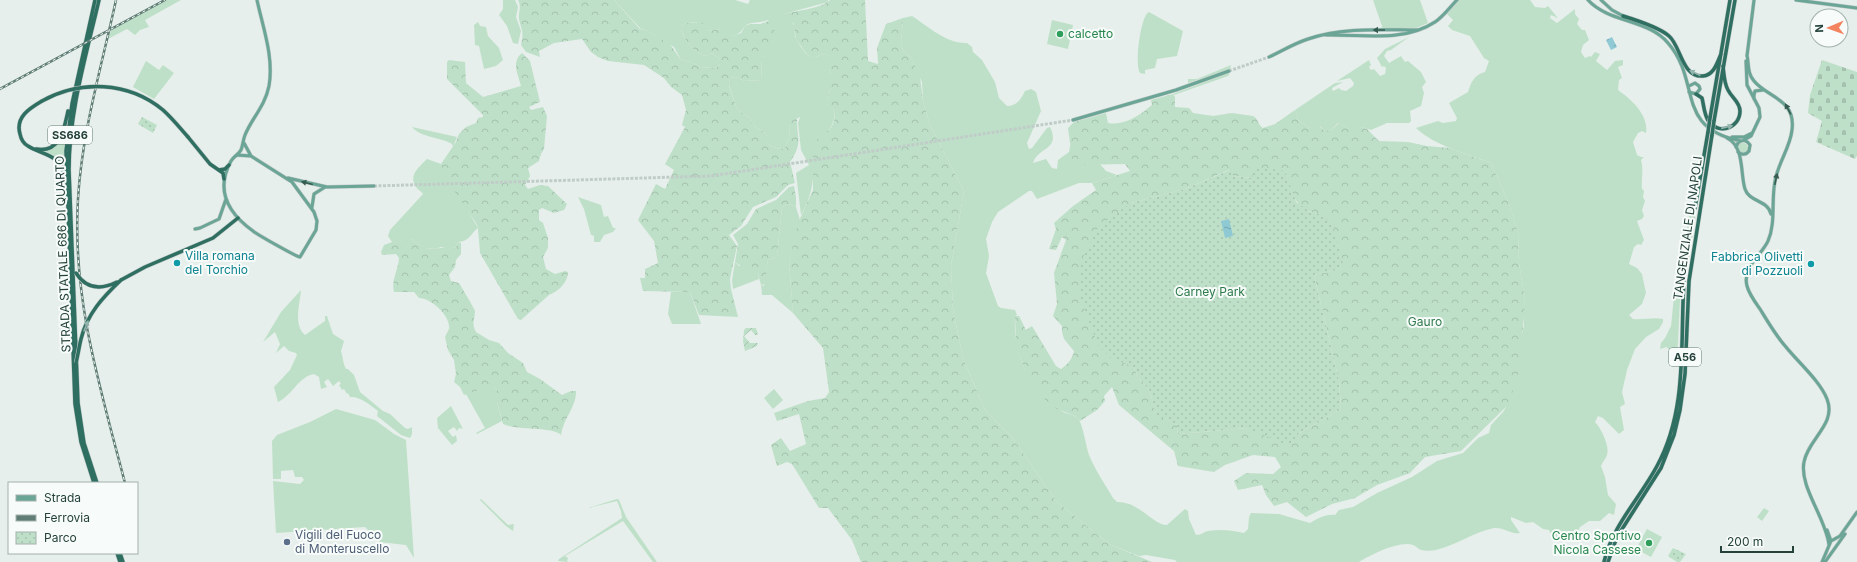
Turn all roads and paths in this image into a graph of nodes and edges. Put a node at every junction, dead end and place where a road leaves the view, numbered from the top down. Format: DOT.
graph roads {
  1 [pos="95,0"];
  2 [pos="99,0"];
  3 [pos="257,0"];
  4 [pos="1457,0"];
  5 [pos="1730,0"];
  6 [pos="1735,0"];
  7 [pos="1754,0"];
  8 [pos="1796,0"];
  9 [pos="1590,1"];
  10 [pos="1602,2"];
  11 [pos="1857,8"];
  12 [pos="1600,9"];
  13 [pos="1624,16"];
  14 [pos="1633,22"];
  15 [pos="1418,30"];
  16 [pos="1320,35"];
  17 [pos="1721,54"];
  18 [pos="1747,55"];
  19 [pos="1269,57"];
  20 [pos="1723,66"];
  21 [pos="1229,71"];
  22 [pos="1687,76"];
  23 [pos="1695,83"];
  24 [pos="1689,86"];
  25 [pos="1766,91"];
  26 [pos="1689,92"];
  27 [pos="1695,94"];
  28 [pos="1756,102"];
  29 [pos="1692,103"];
  30 [pos="72,104"];
  31 [pos="1073,120"];
  32 [pos="1753,132"];
  33 [pos="1724,136"];
  34 [pos="1730,137"];
  35 [pos="1742,141"];
  36 [pos="244,144"];
  37 [pos="1736,148"];
  38 [pos="33,149"];
  39 [pos="1738,152"];
  40 [pos="237,155"];
  41 [pos="251,156"];
  42 [pos="229,165"];
  43 [pos="219,170"];
  44 [pos="287,177"];
  45 [pos="66,179"];
  46 [pos="224,180"];
  47 [pos="374,186"];
  48 [pos="327,187"];
  49 [pos="226,199"];
  50 [pos="1773,204"];
  51 [pos="1767,206"];
  52 [pos="312,208"];
  53 [pos="1695,208"];
  54 [pos="238,218"];
  55 [pos="1772,220"];
  56 [pos="195,229"];
  57 [pos="73,273"];
  58 [pos="121,280"];
  59 [pos="1684,280"];
  60 [pos="76,363"];
  61 [pos="94,482"];
  62 [pos="97,482"];
  63 [pos="1857,512"];
  64 [pos="1857,516"];
  65 [pos="1824,525"];
  66 [pos="1829,533"];
  67 [pos="1837,538"];
  68 [pos="1831,542"];
  69 [pos="1832,552"];
  70 [pos="1830,555"];
  71 [pos="1604,562"];
  72 [pos="1608,562"];
  73 [pos="1824,562"];
  1 -- 30 [label="highway, STRADA STATALE 686 DI QUARTO / SS686"];
  2 -- 57 [label="highway, STRADA STATALE 686 DI QUARTO / SS686"];
  3 -- 36 [label="main road"];
  4 -- 15 [label="main road"];
  5 -- 17 [label="highway, TANGENZIALE DI NAPOLI"];
  6 -- 20 [label="highway, TANGENZIALE DI NAPOLI / A56"];
  7 -- 18 [label="main road"];
  8 -- 11 [label="main road"];
  9 -- 12 [label="main road"];
  10 -- 12 [label="main road"];
  10 -- 13 [label="main road"];
  12 -- 14 [label="main road"];
  13 -- 14 [label="main road"];
  17 -- 13 [label="highway, one-way"];
  14 -- 22 [label="main road"];
  15 -- 16 [label="main road, one-way"];
  15 -- 16 [label="main road"];
  16 -- 19 [label="main road"];
  17 -- 53 [label="highway, TANGENZIALE DI NAPOLI, bridge"];
  18 -- 25 [label="main road"];
  18 -- 28 [label="main road"];
  27 -- 20 [label="highway, one-way"];
  20 -- 72 [label="highway, TANGENZIALE DI NAPOLI / A56, bridge"];
  21 -- 31 [label="main road"];
  22 -- 23 [label="main road"];
  22 -- 24 [label="main road"];
  23 -- 24 [label="main road"];
  23 -- 27 [label="main road"];
  24 -- 26 [label="main road"];
  25 -- 28 [label="main road"];
  50 -- 25 [label="main road, one-way"];
  26 -- 27 [label="main road"];
  26 -- 29 [label="main road"];
  27 -- 29 [label="main road"];
  28 -- 32 [label="main road"];
  29 -- 33 [label="main road"];
  30 -- 38 [label="highway"];
  30 -- 45 [label="highway, STRADA STATALE 686 DI QUARTO / SS686"];
  32 -- 34 [label="main road"];
  32 -- 35 [label="main road"];
  33 -- 34 [label="main road"];
  33 -- 37 [label="main road"];
  34 -- 35 [label="main road"];
  35 -- 37 [label="main road"];
  35 -- 39 [label="main road"];
  36 -- 40 [label="main road"];
  36 -- 41 [label="main road"];
  37 -- 39 [label="main road"];
  38 -- 43 [label="highway, bridge"];
  38 -- 45 [label="highway"];
  39 -- 51 [label="main road"];
  40 -- 41 [label="main road"];
  40 -- 42 [label="main road"];
  41 -- 44 [label="main road"];
  42 -- 43 [label="highway"];
  42 -- 46 [label="main road"];
  43 -- 46 [label="highway"];
  48 -- 44 [label="main road, one-way"];
  44 -- 52 [label="main road"];
  45 -- 57 [label="highway, STRADA STATALE 686 DI QUARTO / SS686"];
  46 -- 49 [label="main road"];
  47 -- 48 [label="main road"];
  48 -- 52 [label="main road"];
  49 -- 54 [label="main road"];
  49 -- 56 [label="main road"];
  50 -- 51 [label="main road"];
  50 -- 55 [label="main road"];
  51 -- 55 [label="main road"];
  52 -- 54 [label="main road"];
  54 -- 58 [label="highway"];
  55 -- 65 [label="main road"];
  57 -- 58 [label="highway, bridge"];
  57 -- 60 [label="highway, STRADA STATALE 686 DI QUARTO / SS686, bridge"];
  57 -- 61 [label="highway, STRADA STATALE 686 DI QUARTO / SS686"];
  60 -- 58 [label="highway, one-way, bridge"];
  59 -- 71 [label="highway, TANGENZIALE DI NAPOLI / A56"];
  60 -- 62 [label="highway, STRADA STATALE 686 DI QUARTO / SS686"];
  63 -- 67 [label="main road"];
  64 -- 69 [label="main road"];
  65 -- 66 [label="main road"];
  65 -- 68 [label="main road"];
  66 -- 67 [label="main road"];
  66 -- 68 [label="main road"];
  67 -- 68 [label="main road"];
  68 -- 69 [label="main road"];
  68 -- 70 [label="main road"];
  68 -- 73 [label="main road"];
  69 -- 70 [label="main road"];
  70 -- 73 [label="main road"];
}
